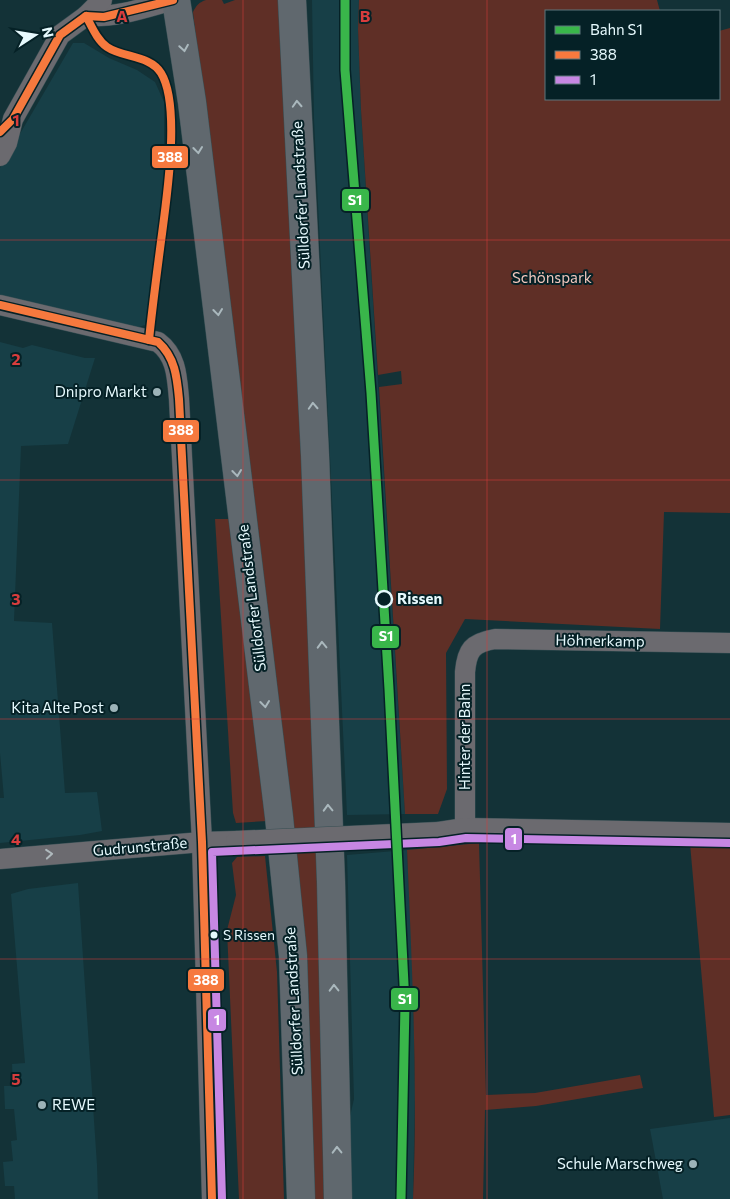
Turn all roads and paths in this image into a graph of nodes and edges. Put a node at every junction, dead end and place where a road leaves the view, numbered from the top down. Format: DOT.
graph roads {
  1 [pos="102,0"];
  2 [pos="175,0"];
  3 [pos="292,0"];
  4 [pos="86,16"];
  5 [pos="6,126"];
  6 [pos="0,156"];
  7 [pos="0,305"];
  8 [pos="730,643"];
  9 [pos="472,647"];
  10 [pos="465,828"];
  11 [pos="730,833"];
  12 [pos="202,842"];
  13 [pos="0,859"];
  14 [pos="212,1199"];
  15 [pos="301,1199"];
  16 [pos="338,1199"];
  1 -- 4 [label="street"];
  2 -- 4 [label="street"];
  2 -- 15 [label="highway, Sülldorfer Landstraße, one-way"];
  16 -- 3 [label="highway, Sülldorfer Landstraße, one-way"];
  4 -- 5 [label="street"];
  5 -- 6 [label="street"];
  7 -- 12 [label="street"];
  8 -- 9 [label="street, Höhnerkamp"];
  9 -- 10 [label="street, Hinter der Bahn"];
  10 -- 11 [label="street, Gudrunstraße"];
  10 -- 12 [label="street, Gudrunstraße, bridge"];
  13 -- 12 [label="street, Gudrunstraße, one-way"];
  12 -- 14 [label="street"];
}
